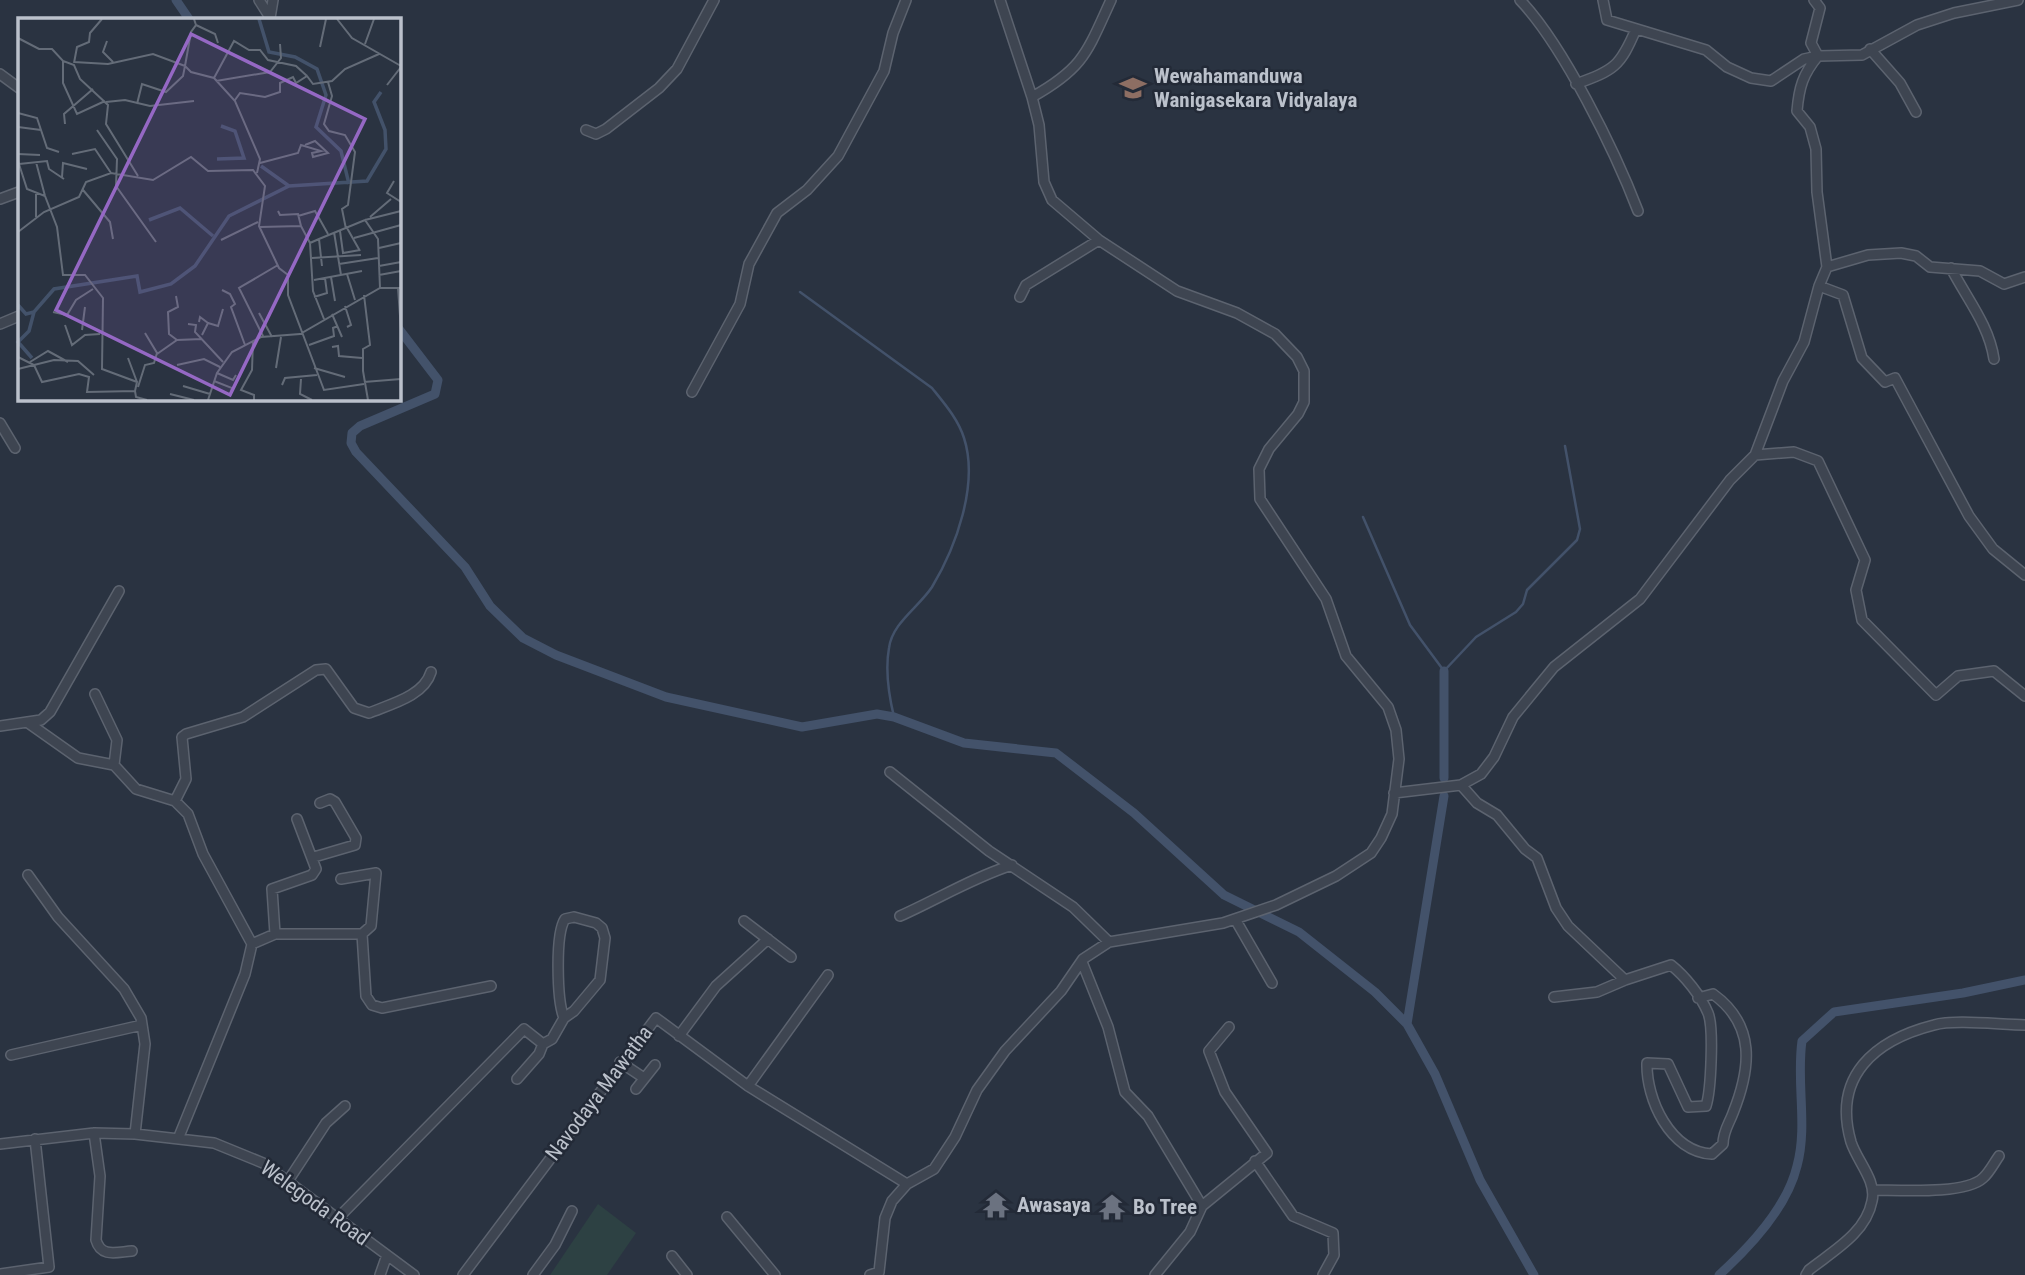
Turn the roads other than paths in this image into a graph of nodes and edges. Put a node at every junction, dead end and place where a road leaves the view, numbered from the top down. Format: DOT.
graph roads {
  1 [pos="259,0"];
  2 [pos="273,0"];
  3 [pos="714,0"];
  4 [pos="906,0"];
  5 [pos="1000,0"];
  6 [pos="1111,0"];
  7 [pos="1520,0"];
  8 [pos="1603,0"];
  9 [pos="1814,0"];
  10 [pos="2018,0"];
  11 [pos="270,18"];
  12 [pos="271,18"];
  13 [pos="1636,29"];
  14 [pos="1870,49"];
  15 [pos="1818,56"];
  16 [pos="0,74"];
  17 [pos="1576,84"];
  18 [pos="18,87"];
  19 [pos="1032,97"];
  20 [pos="1916,112"];
  21 [pos="586,130"];
  22 [pos="18,192"];
  23 [pos="0,199"];
  24 [pos="1638,211"];
  25 [pos="1099,240"];
  26 [pos="1827,267"];
  27 [pos="1951,268"];
  28 [pos="2025,277"];
  29 [pos="1819,286"];
  30 [pos="1020,297"];
  31 [pos="18,316"];
  32 [pos="0,324"];
  33 [pos="1994,359"];
  34 [pos="692,392"];
  35 [pos="0,423"];
  36 [pos="15,448"];
  37 [pos="1755,455"];
  38 [pos="2025,575"];
  39 [pos="119,591"];
  40 [pos="431,672"];
  41 [pos="95,694"];
  42 [pos="2025,696"];
  43 [pos="27,722"];
  44 [pos="0,726"];
  45 [pos="114,765"];
  46 [pos="890,772"];
  47 [pos="1461,785"];
  48 [pos="1394,793"];
  49 [pos="175,801"];
  50 [pos="320,803"];
  51 [pos="297,819"];
  52 [pos="314,857"];
  53 [pos="1012,865"];
  54 [pos="28,875"];
  55 [pos="341,879"];
  56 [pos="900,916"];
  57 [pos="1235,919"];
  58 [pos="744,921"];
  59 [pos="275,934"];
  60 [pos="362,934"];
  61 [pos="768,939"];
  62 [pos="1109,942"];
  63 [pos="252,944"];
  64 [pos="791,957"];
  65 [pos="1082,962"];
  66 [pos="828,975"];
  67 [pos="1625,980"];
  68 [pos="1272,983"];
  69 [pos="491,986"];
  70 [pos="1554,997"];
  71 [pos="1698,998"];
  72 [pos="564,1018"];
  73 [pos="142,1025"];
  74 [pos="2025,1025"];
  75 [pos="1229,1027"];
  76 [pos="679,1036"];
  77 [pos="543,1044"];
  78 [pos="11,1055"];
  79 [pos="620,1062"];
  80 [pos="655,1065"];
  81 [pos="644,1078"];
  82 [pos="517,1079"];
  83 [pos="748,1086"];
  84 [pos="635,1089"];
  85 [pos="345,1106"];
  86 [pos="94,1133"];
  87 [pos="135,1134"];
  88 [pos="35,1139"];
  89 [pos="178,1139"];
  90 [pos="0,1144"];
  91 [pos="1999,1156"];
  92 [pos="1255,1161"];
  93 [pos="288,1181"];
  94 [pos="907,1184"];
  95 [pos="1873,1191"];
  96 [pos="1202,1206"];
  97 [pos="572,1211"];
  98 [pos="727,1217"];
  99 [pos="338,1218"];
  100 [pos="132,1251"];
  101 [pos="387,1255"];
  102 [pos="672,1256"];
  103 [pos="0,1274"];
  104 [pos="380,1275"];
  105 [pos="414,1275"];
  106 [pos="463,1275"];
  107 [pos="533,1275"];
  108 [pos="687,1275"];
  109 [pos="775,1275"];
  110 [pos="870,1275"];
  111 [pos="1155,1275"];
  112 [pos="1323,1275"];
  113 [pos="1806,1275"];
  1 -- 11 [label="street"];
  2 -- 12 [label="street"];
  3 -- 21 [label="street"];
  4 -- 34 [label="street"];
  5 -- 19 [label="street"];
  6 -- 19 [label="street"];
  7 -- 17 [label="street"];
  8 -- 13 [label="street"];
  9 -- 15 [label="street"];
  10 -- 14 [label="street"];
  13 -- 15 [label="street"];
  13 -- 17 [label="street"];
  14 -- 15 [label="street"];
  14 -- 20 [label="street"];
  15 -- 26 [label="street"];
  16 -- 18 [label="street"];
  17 -- 24 [label="street"];
  19 -- 25 [label="street"];
  22 -- 23 [label="street"];
  25 -- 30 [label="street"];
  25 -- 48 [label="street"];
  26 -- 27 [label="street"];
  26 -- 29 [label="street"];
  27 -- 28 [label="street"];
  27 -- 33 [label="street"];
  29 -- 37 [label="street"];
  29 -- 38 [label="street"];
  31 -- 32 [label="street"];
  35 -- 36 [label="street"];
  37 -- 42 [label="street"];
  37 -- 47 [label="street"];
  39 -- 43 [label="street"];
  40 -- 49 [label="street"];
  41 -- 45 [label="street"];
  43 -- 44 [label="street"];
  43 -- 45 [label="street"];
  45 -- 49 [label="street"];
  46 -- 53 [label="street"];
  47 -- 48 [label="street"];
  47 -- 67 [label="street"];
  48 -- 57 [label="street"];
  49 -- 63 [label="street"];
  50 -- 52 [label="street"];
  51 -- 52 [label="street"];
  52 -- 59 [label="street"];
  53 -- 56 [label="street"];
  53 -- 62 [label="street"];
  54 -- 73 [label="street"];
  55 -- 60 [label="street"];
  57 -- 62 [label="street"];
  57 -- 68 [label="street"];
  58 -- 61 [label="street"];
  59 -- 60 [label="street"];
  59 -- 63 [label="street"];
  60 -- 69 [label="street"];
  61 -- 64 [label="street"];
  61 -- 76 [label="street"];
  62 -- 65 [label="street"];
  63 -- 89 [label="street"];
  65 -- 94 [label="street"];
  65 -- 96 [label="street"];
  66 -- 83 [label="street"];
  67 -- 70 [label="street"];
  67 -- 71 [label="street"];
  71 -- 71 [label="street"];
  72 -- 72 [label="street"];
  72 -- 77 [label="street"];
  73 -- 78 [label="street"];
  73 -- 87 [label="street"];
  74 -- 95 [label="street"];
  75 -- 92 [label="street"];
  76 -- 79 [label="street, Navodaya Mawatha"];
  76 -- 83 [label="street, Navodaya Mawatha"];
  77 -- 82 [label="street"];
  77 -- 99 [label="street"];
  79 -- 81 [label="street"];
  79 -- 106 [label="street, Navodaya Mawatha"];
  80 -- 81 [label="street"];
  81 -- 84 [label="street"];
  83 -- 94 [label="street, Navodaya Mawatha"];
  85 -- 93 [label="street"];
  86 -- 87 [label="street, Welegoda Road"];
  86 -- 88 [label="street, Welegoda Road"];
  86 -- 100 [label="street"];
  87 -- 89 [label="street, Welegoda Road"];
  88 -- 90 [label="street, Welegoda Road"];
  88 -- 103 [label="street"];
  89 -- 93 [label="street, Welegoda Road"];
  91 -- 95 [label="street"];
  92 -- 96 [label="street"];
  92 -- 112 [label="street"];
  93 -- 99 [label="street, Welegoda Road"];
  94 -- 110 [label="street"];
  95 -- 113 [label="street"];
  96 -- 111 [label="street"];
  97 -- 107 [label="street"];
  98 -- 109 [label="street"];
  99 -- 101 [label="street, Welegoda Road"];
  101 -- 104 [label="street"];
  101 -- 105 [label="street, Welegoda Road"];
  102 -- 108 [label="street"];
}
